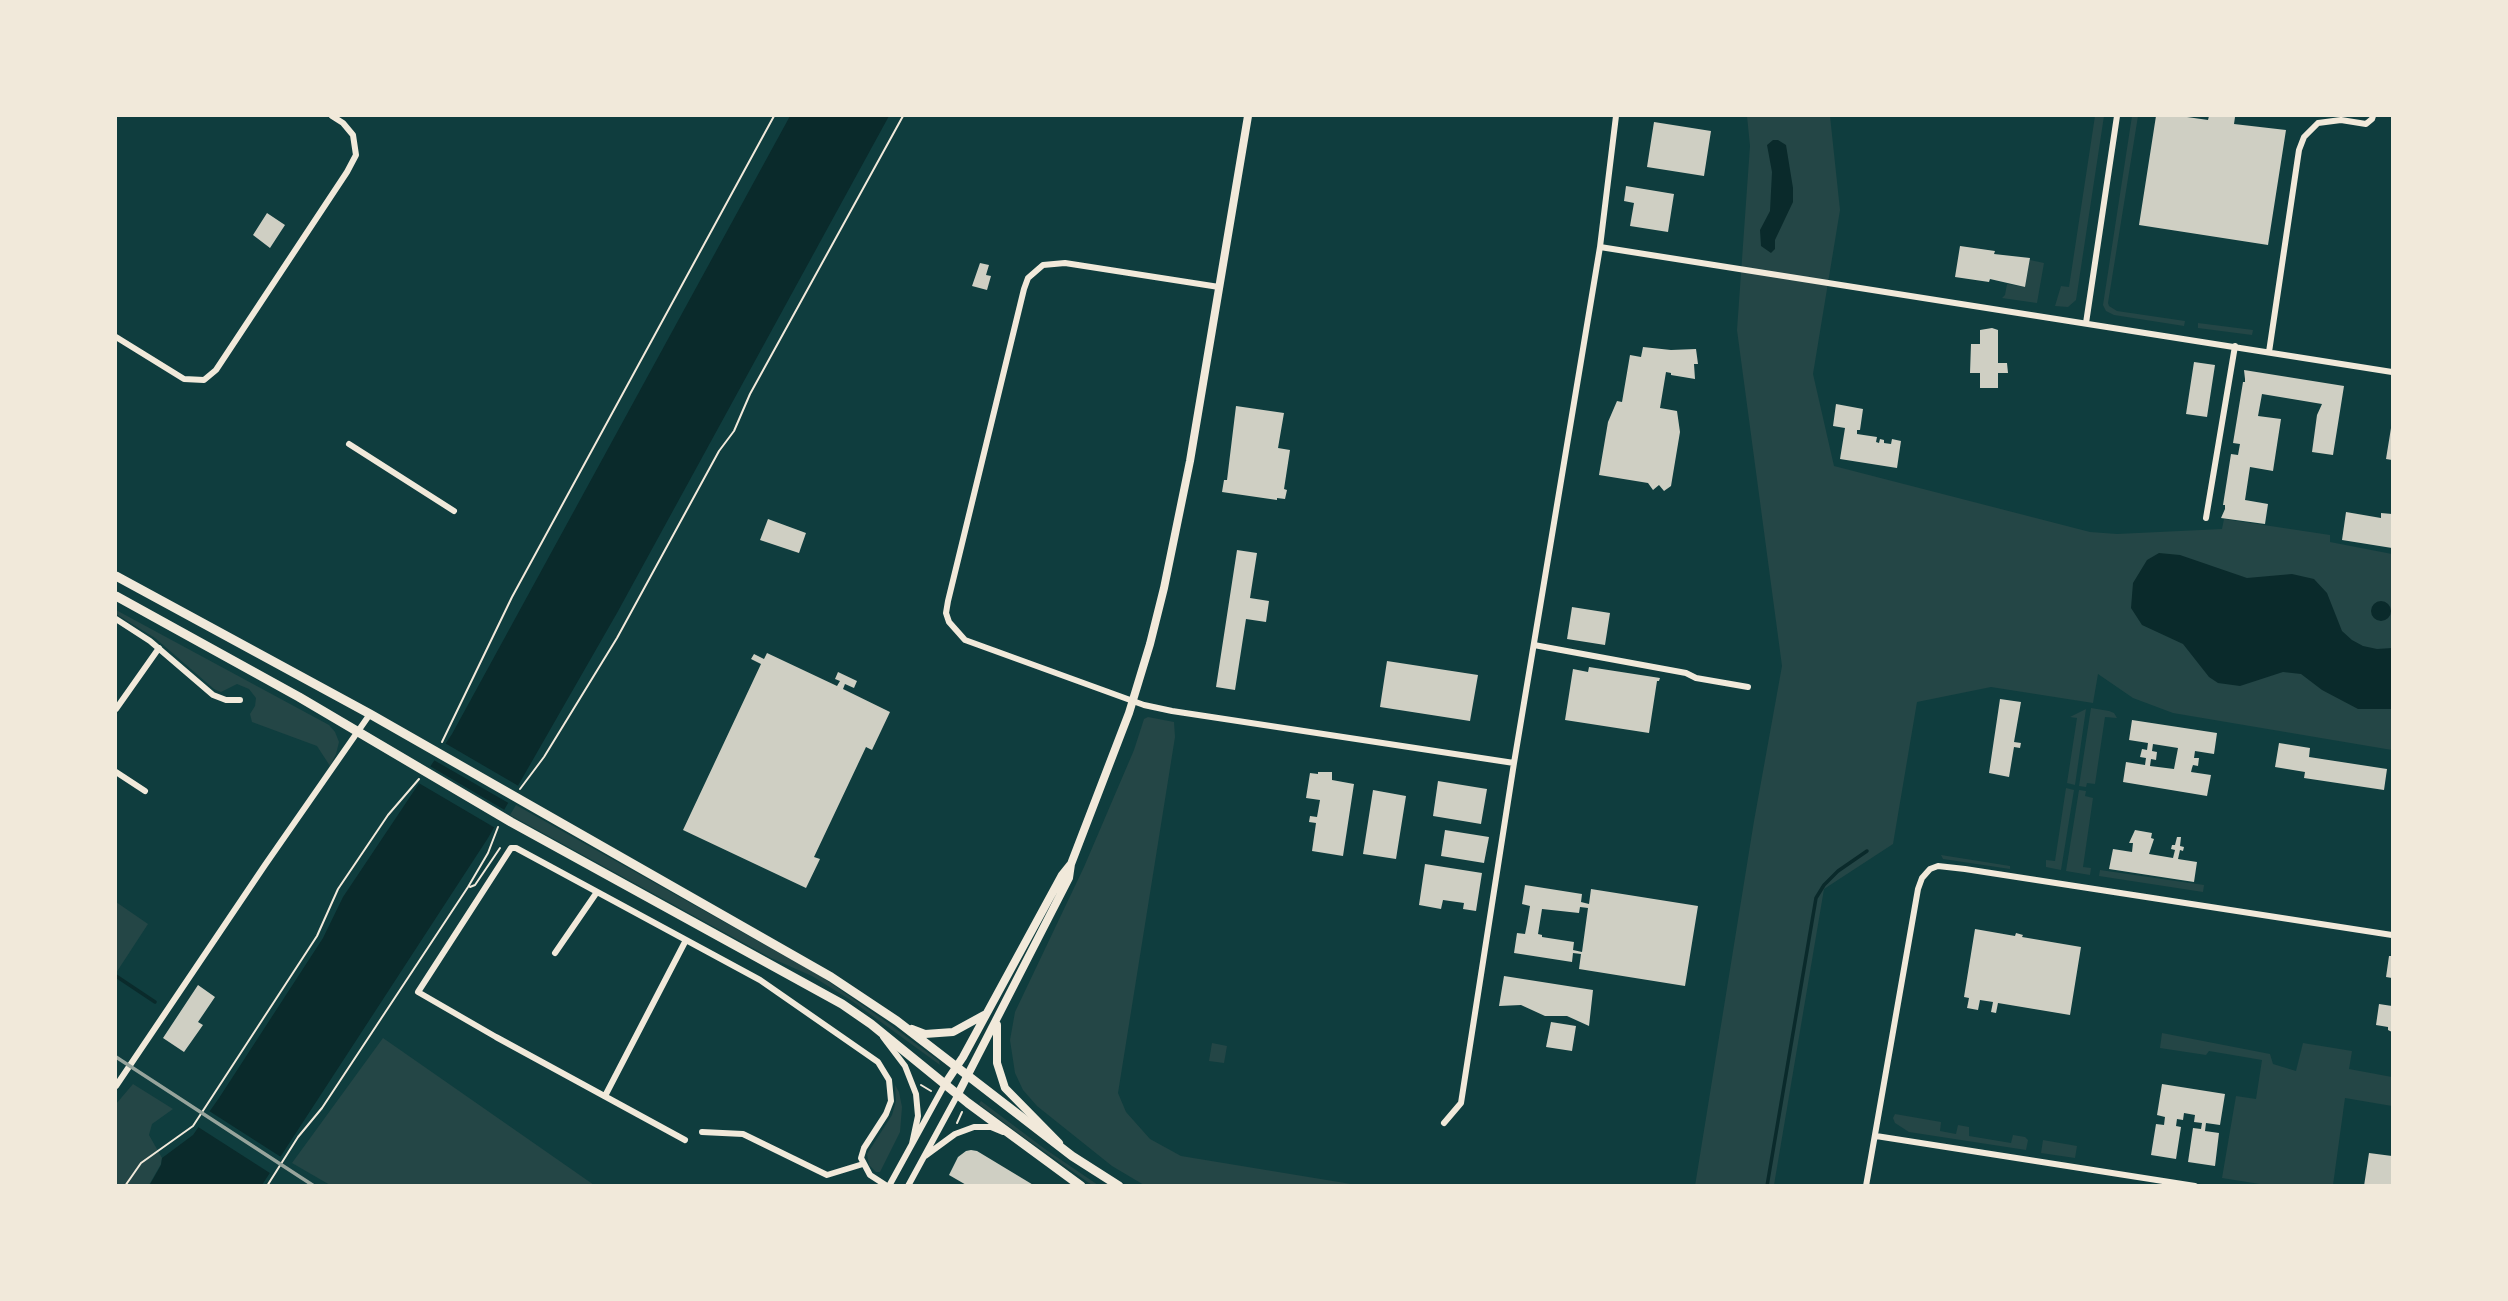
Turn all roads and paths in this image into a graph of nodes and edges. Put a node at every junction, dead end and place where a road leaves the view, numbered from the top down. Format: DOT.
graph roads {
  1 [pos="332,116"];
  2 [pos="774,116"];
  3 [pos="903,116"];
  4 [pos="1248,116"];
  5 [pos="1616,116"];
  6 [pos="2117,116"];
  7 [pos="2373,116"];
  8 [pos="1600,247"];
  9 [pos="1219,286"];
  10 [pos="2086,323"];
  11 [pos="116,337"];
  12 [pos="2235,346"];
  13 [pos="2269,352"];
  14 [pos="2392,372"];
  15 [pos="349,443"];
  16 [pos="454,511"];
  17 [pos="2206,518"];
  18 [pos="116,576"];
  19 [pos="116,596"];
  20 [pos="116,619"];
  21 [pos="1534,645"];
  22 [pos="159,648"];
  23 [pos="1748,687"];
  24 [pos="240,700"];
  25 [pos="1133,701"];
  26 [pos="116,709"];
  27 [pos="370,715"];
  28 [pos="359,733"];
  29 [pos="433,749"];
  30 [pos="544,757"];
  31 [pos="1514,763"];
  32 [pos="420,770"];
  33 [pos="116,772"];
  34 [pos="145,790"];
  35 [pos="502,845"];
  36 [pos="1071,864"];
  37 [pos="475,874"];
  38 [pos="468,887"];
  39 [pos="597,892"];
  40 [pos="2392,935"];
  41 [pos="686,940"];
  42 [pos="555,953"];
  43 [pos="986,1013"];
  44 [pos="897,1021"];
  45 [pos="997,1022"];
  46 [pos="874,1027"];
  47 [pos="956,1068"];
  48 [pos="967,1077"];
  49 [pos="945,1084"];
  50 [pos="913,1085"];
  51 [pos="116,1086"];
  52 [pos="936,1094"];
  53 [pos="958,1094"];
  54 [pos="605,1096"];
  55 [pos="1444,1123"];
  56 [pos="702,1132"];
  57 [pos="1011,1135"];
  58 [pos="1876,1136"];
  59 [pos="685,1140"];
  60 [pos="912,1144"];
  61 [pos="1072,1156"];
  62 [pos="923,1157"];
  63 [pos="863,1164"];
  64 [pos="125,1185"];
  65 [pos="267,1185"];
  66 [pos="888,1185"];
  67 [pos="908,1185"];
  68 [pos="1081,1185"];
  69 [pos="1119,1185"];
  70 [pos="1866,1185"];
  71 [pos="2195,1185"];
  1 -- 11 [label="street"];
  2 -- 29 [label="path"];
  3 -- 30 [label="path"];
  4 -- 9 [label="street"];
  5 -- 8 [label="street"];
  6 -- 10 [label="street"];
  7 -- 13 [label="street"];
  8 -- 10 [label="street"];
  8 -- 21 [label="street"];
  9 -- 25 [label="street"];
  9 -- 25 [label="street"];
  10 -- 12 [label="street"];
  12 -- 13 [label="street"];
  12 -- 17 [label="street"];
  13 -- 14 [label="street"];
  15 -- 16 [label="street"];
  18 -- 27 [label="main road"];
  19 -- 28 [label="main road"];
  20 -- 22 [label="street"];
  21 -- 23 [label="street"];
  21 -- 31 [label="street"];
  22 -- 24 [label="street"];
  22 -- 26 [label="street"];
  25 -- 31 [label="street"];
  25 -- 36 [label="street"];
  27 -- 28 [label="street"];
  27 -- 29 [label="main road"];
  28 -- 32 [label="main road"];
  28 -- 51 [label="street"];
  29 -- 44 [label="main road"];
  31 -- 55 [label="street"];
  32 -- 46 [label="main road"];
  32 -- 64 [label="path"];
  33 -- 34 [label="street"];
  35 -- 38 [label="path"];
  36 -- 43 [label="street"];
  36 -- 45 [label="street"];
  37 -- 38 [label="path"];
  38 -- 65 [label="path"];
  39 -- 41 [label="street"];
  39 -- 42 [label="street"];
  39 -- 54 [label="street"];
  40 -- 58 [label="street"];
  41 -- 54 [label="street"];
  41 -- 63 [label="street"];
  43 -- 44 [label="street"];
  43 -- 47 [label="street"];
  44 -- 47 [label="main road"];
  45 -- 48 [label="street"];
  45 -- 61 [label="street"];
  46 -- 49 [label="main road"];
  46 -- 50 [label="street"];
  47 -- 48 [label="main road"];
  47 -- 49 [label="street"];
  48 -- 53 [label="street"];
  48 -- 61 [label="main road"];
  49 -- 53 [label="main road"];
  49 -- 60 [label="street"];
  50 -- 52 [label="path"];
  50 -- 60 [label="street"];
  53 -- 57 [label="main road"];
  53 -- 62 [label="street"];
  54 -- 59 [label="street"];
  56 -- 63 [label="street"];
  57 -- 62 [label="street"];
  57 -- 68 [label="main road"];
  58 -- 70 [label="street"];
  58 -- 71 [label="street"];
  60 -- 66 [label="street"];
  61 -- 69 [label="main road"];
  62 -- 67 [label="street"];
  63 -- 66 [label="street"];
}
